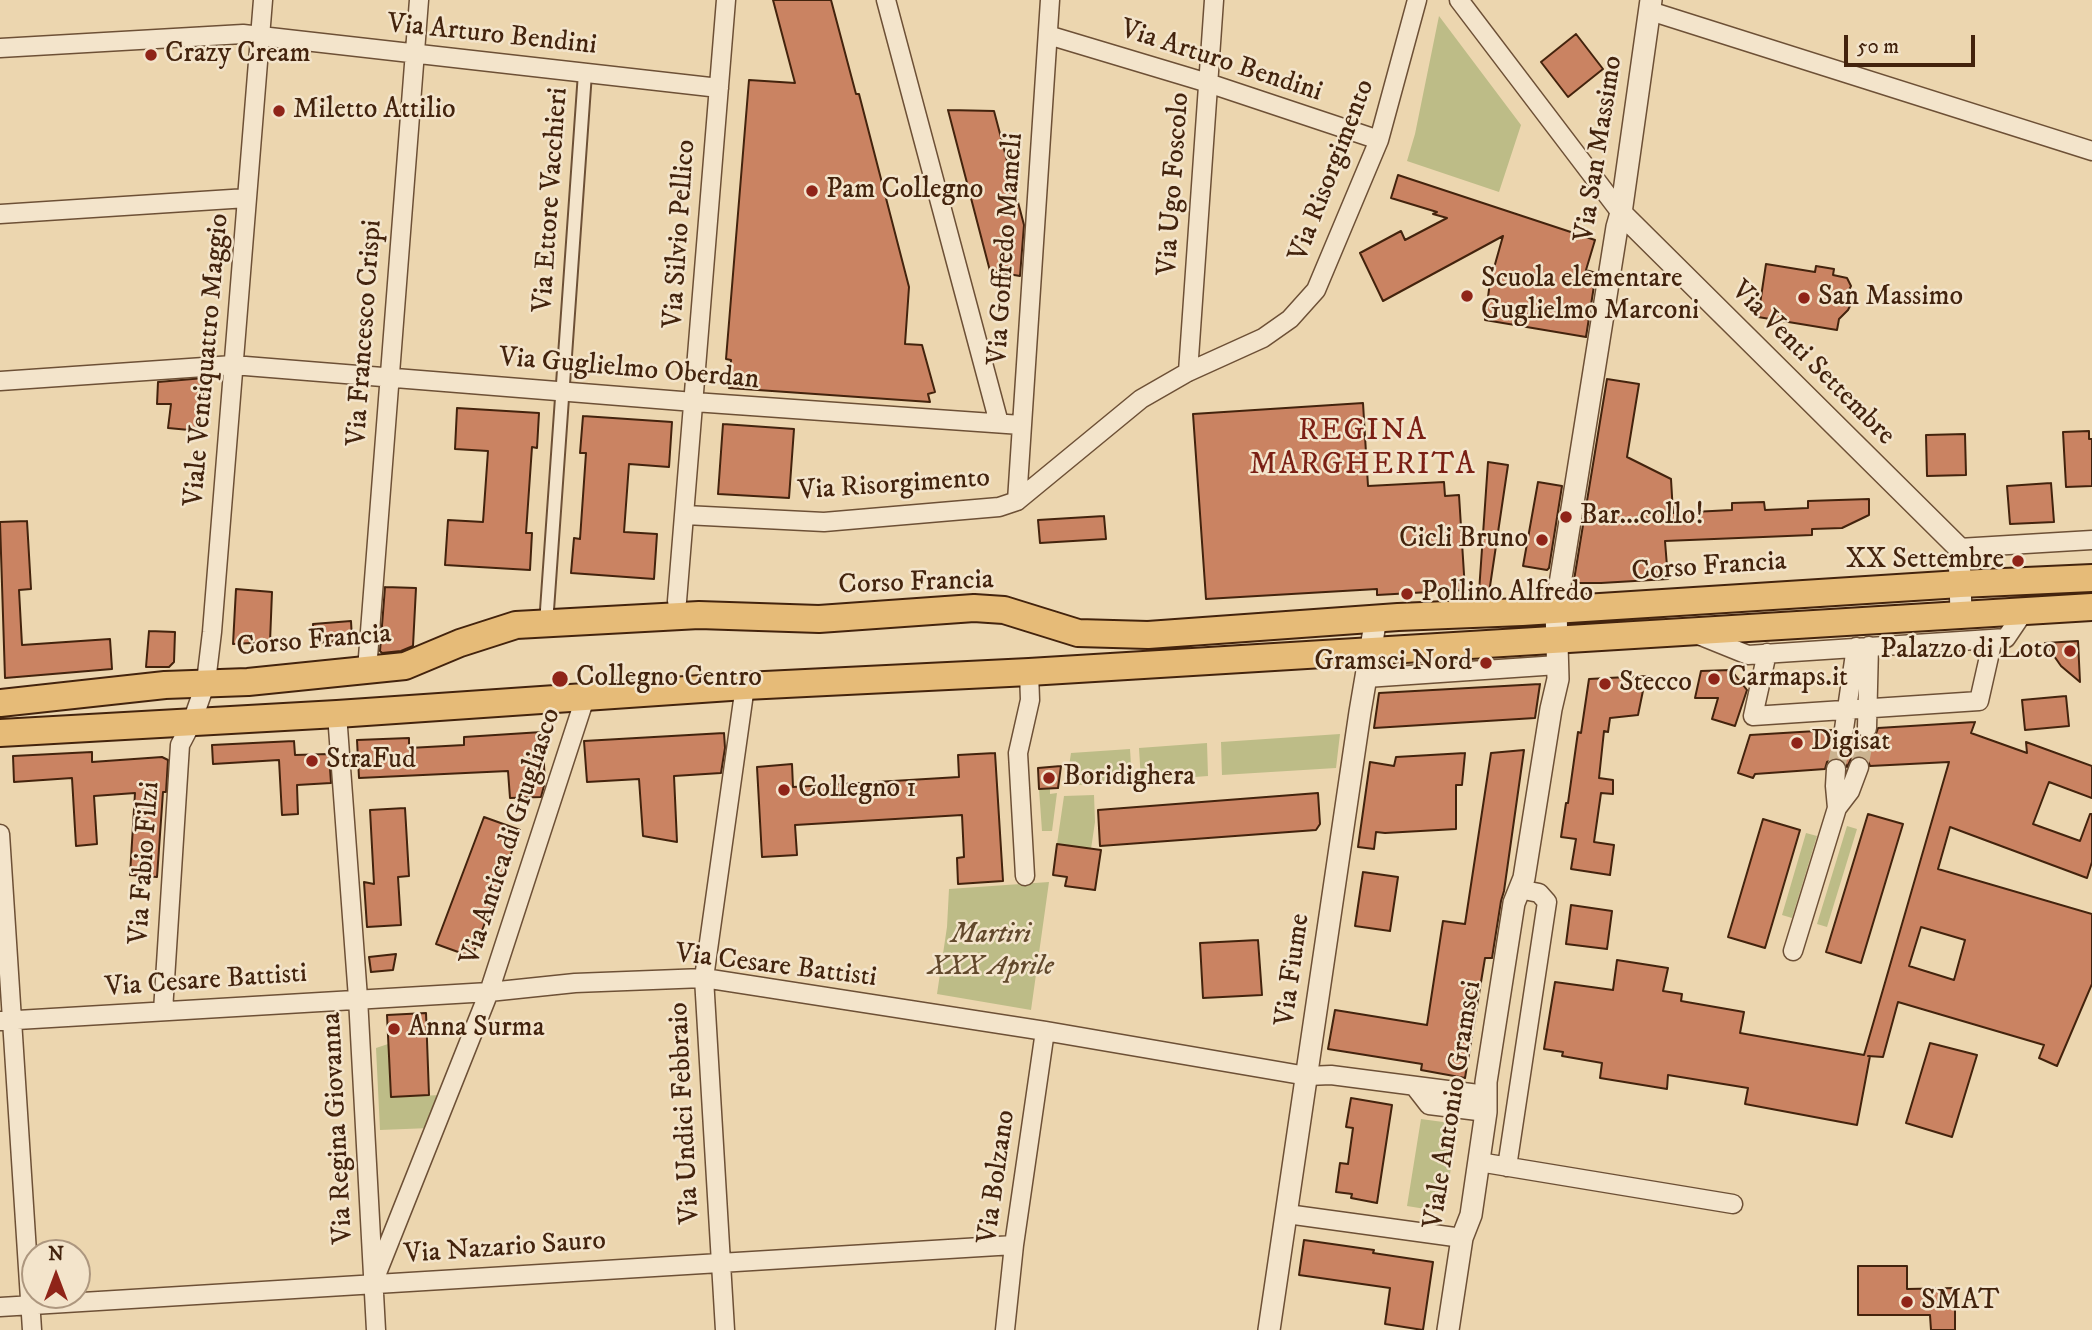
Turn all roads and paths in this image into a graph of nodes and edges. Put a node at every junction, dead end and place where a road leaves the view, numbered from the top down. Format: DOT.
graph roads {
  1 [pos="263,0"];
  2 [pos="419,0"];
  3 [pos="726,0"];
  4 [pos="886,0"];
  5 [pos="1050,0"];
  6 [pos="1214,0"];
  7 [pos="1417,0"];
  8 [pos="1459,0"];
  9 [pos="1651,6"];
  10 [pos="1048,35"];
  11 [pos="260,36"];
  12 [pos="0,48"];
  13 [pos="414,55"];
  14 [pos="585,73"];
  15 [pos="1208,83"];
  16 [pos="719,88"];
  17 [pos="1379,140"];
  18 [pos="2092,151"];
  19 [pos="247,198"];
  20 [pos="1621,213"];
  21 [pos="0,215"];
  22 [pos="233,365"];
  23 [pos="1188,372"];
  24 [pos="389,377"];
  25 [pos="0,381"];
  26 [pos="563,392"];
  27 [pos="694,402"];
  28 [pos="999,423"];
  29 [pos="1021,425"];
  30 [pos="1017,501"];
  31 [pos="685,514"];
  32 [pos="2092,540"];
  33 [pos="1959,548"];
  34 [pos="2092,578"];
  35 [pos="1960,584"];
  36 [pos="677,601"];
  37 [pos="1556,609"];
  38 [pos="2025,610"];
  39 [pos="2090,612"];
  40 [pos="1376,618"];
  41 [pos="546,624"];
  42 [pos="1961,627"];
  43 [pos="1689,632"];
  44 [pos="1557,639"];
  45 [pos="1993,639"];
  46 [pos="1863,647"];
  47 [pos="1370,650"];
  48 [pos="1767,653"];
  49 [pos="1558,665"];
  50 [pos="367,670"];
  51 [pos="1029,672"];
  52 [pos="1366,678"];
  53 [pos="206,682"];
  54 [pos="745,686"];
  55 [pos="585,698"];
  56 [pos="0,703"];
  57 [pos="1868,708"];
  58 [pos="1847,710"];
  59 [pos="337,714"];
  60 [pos="192,722"];
  61 [pos="1867,728"];
  62 [pos="1843,729"];
  63 [pos="0,733"];
  64 [pos="1859,767"];
  65 [pos="1836,769"];
  66 [pos="1837,808"];
  67 [pos="0,834"];
  68 [pos="1026,876"];
  69 [pos="1519,889"];
  70 [pos="1793,951"];
  71 [pos="704,978"];
  72 [pos="489,992"];
  73 [pos="358,999"];
  74 [pos="163,1011"];
  75 [pos="7,1021"];
  76 [pos="1045,1031"];
  77 [pos="1307,1076"];
  78 [pos="1486,1104"];
  79 [pos="1479,1162"];
  80 [pos="1507,1167"];
  81 [pos="1732,1204"];
  82 [pos="1287,1214"];
  83 [pos="1462,1238"];
  84 [pos="25,1239"];
  85 [pos="1014,1245"];
  86 [pos="721,1262"];
  87 [pos="373,1283"];
  88 [pos="91,1301"];
  89 [pos="21,1306"];
  90 [pos="0,1307"];
  91 [pos="30,1309"];
  92 [pos="32,1330"];
  93 [pos="376,1330"];
  94 [pos="725,1330"];
  95 [pos="1004,1330"];
  96 [pos="1269,1330"];
  97 [pos="1448,1330"];
  1 -- 11 [label="street, Viale Ventiquattro Maggio"];
  2 -- 13 [label="street, Via Francesco Crispi"];
  3 -- 16 [label="street, Via Silvio Pellico"];
  4 -- 28 [label="street"];
  5 -- 10 [label="street, Via Goffredo Mameli"];
  6 -- 15 [label="street, Via Ugo Foscolo"];
  7 -- 17 [label="street, Via Risorgimento"];
  8 -- 20 [label="street, Via Venti Settembre"];
  9 -- 18 [label="street"];
  9 -- 20 [label="street, Via San Massimo"];
  10 -- 15 [label="street, Via Arturo Bendini"];
  10 -- 29 [label="street, Via Goffredo Mameli"];
  11 -- 12 [label="street, Via Arturo Bendini"];
  11 -- 13 [label="street, Via Arturo Bendini"];
  11 -- 19 [label="street, Viale Ventiquattro Maggio"];
  13 -- 14 [label="street, Via Arturo Bendini"];
  13 -- 24 [label="street, Via Francesco Crispi"];
  14 -- 16 [label="street, Via Arturo Bendini"];
  14 -- 26 [label="street, Via Ettore Vacchieri"];
  15 -- 17 [label="street, Via Arturo Bendini"];
  15 -- 23 [label="street, Via Ugo Foscolo"];
  16 -- 27 [label="street, Via Silvio Pellico"];
  17 -- 23 [label="street, Via Risorgimento"];
  19 -- 21 [label="street"];
  19 -- 22 [label="street, Viale Ventiquattro Maggio"];
  20 -- 33 [label="street, Via Venti Settembre"];
  20 -- 37 [label="street, Via San Massimo"];
  22 -- 24 [label="street, Via Guglielmo Oberdan"];
  22 -- 25 [label="street, Via Guglielmo Oberdan"];
  22 -- 53 [label="street, Viale Ventiquattro Maggio"];
  23 -- 30 [label="street, Via Risorgimento"];
  24 -- 26 [label="street, Via Guglielmo Oberdan"];
  24 -- 50 [label="street, Via Francesco Crispi"];
  26 -- 27 [label="street, Via Guglielmo Oberdan"];
  26 -- 41 [label="street, Via Ettore Vacchieri"];
  27 -- 28 [label="street, Via Guglielmo Oberdan"];
  27 -- 31 [label="street, Via Silvio Pellico"];
  28 -- 29 [label="street, Via Guglielmo Oberdan"];
  29 -- 30 [label="street, Via Goffredo Mameli"];
  30 -- 31 [label="street, Via Risorgimento"];
  31 -- 36 [label="street"];
  32 -- 33 [label="street"];
  33 -- 35 [label="street"];
  34 -- 35 [label="main road, Corso Francia"];
  35 -- 37 [label="main road, Corso Francia"];
  35 -- 42 [label="street"];
  37 -- 40 [label="main road, Corso Francia"];
  37 -- 44 [label="street, Via San Massimo"];
  38 -- 39 [label="main road"];
  38 -- 42 [label="main road"];
  38 -- 45 [label="street"];
  40 -- 41 [label="main road, Corso Francia"];
  40 -- 47 [label="street, Via Fiume"];
  41 -- 50 [label="main road, Corso Francia"];
  42 -- 43 [label="main road"];
  42 -- 45 [label="street"];
  42 -- 46 [label="street"];
  43 -- 44 [label="main road"];
  43 -- 48 [label="street"];
  44 -- 47 [label="main road"];
  44 -- 49 [label="street, Viale Antonio Gramsci"];
  45 -- 57 [label="street"];
  46 -- 48 [label="street"];
  46 -- 57 [label="street"];
  46 -- 58 [label="street"];
  47 -- 51 [label="main road"];
  47 -- 52 [label="street, Via Fiume"];
  48 -- 58 [label="street"];
  49 -- 52 [label="street"];
  49 -- 69 [label="street, Viale Antonio Gramsci"];
  50 -- 53 [label="main road, Corso Francia"];
  51 -- 54 [label="main road"];
  51 -- 68 [label="street"];
  52 -- 77 [label="street, Via Fiume"];
  53 -- 56 [label="main road, Corso Francia"];
  53 -- 60 [label="street, Viale Ventiquattro Maggio"];
  54 -- 55 [label="main road"];
  54 -- 71 [label="street, Via Undici Febbraio"];
  55 -- 59 [label="main road"];
  55 -- 72 [label="street, Via Antica di Grugliasco"];
  57 -- 58 [label="street"];
  57 -- 61 [label="street"];
  58 -- 62 [label="street"];
  59 -- 60 [label="main road"];
  59 -- 73 [label="street, Via Regina Giovanna"];
  60 -- 63 [label="main road"];
  60 -- 74 [label="street, Via Fabio Filzi"];
  64 -- 66 [label="street"];
  65 -- 66 [label="street"];
  66 -- 70 [label="street"];
  67 -- 75 [label="street"];
  69 -- 78 [label="street, Viale Antonio Gramsci"];
  69 -- 80 [label="street"];
  71 -- 72 [label="street, Via Cesare Battisti"];
  71 -- 76 [label="street, Via Cesare Battisti"];
  71 -- 86 [label="street, Via Undici Febbraio"];
  72 -- 73 [label="street, Via Cesare Battisti"];
  72 -- 87 [label="street, Via Antica di Grugliasco"];
  73 -- 74 [label="street, Via Cesare Battisti"];
  73 -- 87 [label="street, Via Regina Giovanna"];
  74 -- 75 [label="street, Via Cesare Battisti"];
  75 -- 84 [label="street"];
  76 -- 77 [label="street, Via Cesare Battisti"];
  76 -- 85 [label="street, Via Bolzano"];
  77 -- 78 [label="street, Via Cesare Battisti"];
  77 -- 82 [label="street, Via Fiume"];
  78 -- 79 [label="street, Viale Antonio Gramsci"];
  79 -- 80 [label="street"];
  79 -- 83 [label="street, Viale Antonio Gramsci"];
  80 -- 81 [label="street"];
  82 -- 83 [label="street"];
  82 -- 96 [label="street, Via Fiume"];
  83 -- 97 [label="street, Viale Antonio Gramsci"];
  85 -- 86 [label="street, Via Nazario Sauro"];
  85 -- 95 [label="street, Via Bolzano"];
  86 -- 87 [label="street, Via Nazario Sauro"];
  86 -- 94 [label="street, Via Undici Febbraio"];
  87 -- 88 [label="street, Via Nazario Sauro"];
  87 -- 93 [label="street, Via Regina Giovanna"];
  89 -- 90 [label="street, Via Nazario Sauro"];
  91 -- 92 [label="street"];
}
